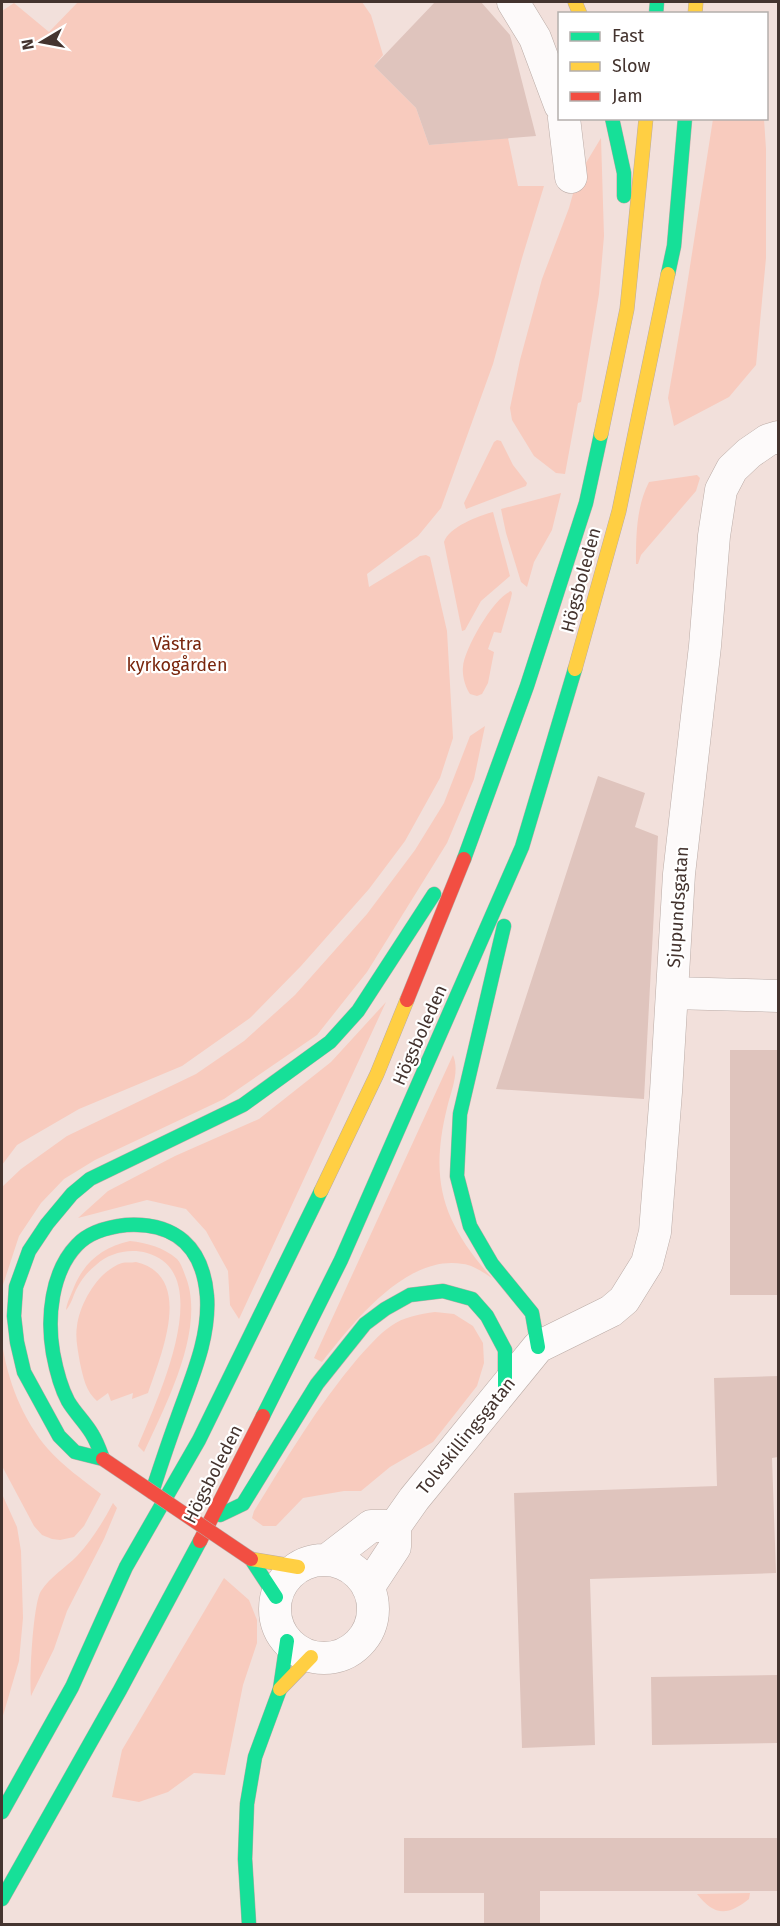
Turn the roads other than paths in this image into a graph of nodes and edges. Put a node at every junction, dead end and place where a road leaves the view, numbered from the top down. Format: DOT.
graph roads {
  1 [pos="513,2"];
  2 [pos="547,36"];
  3 [pos="558,94"];
  4 [pos="564,120"];
  5 [pos="612,120"];
  6 [pos="646,120"];
  7 [pos="685,120"];
  8 [pos="571,177"];
  9 [pos="627,309"];
  10 [pos="778,437"];
  11 [pos="477,826"];
  12 [pos="522,847"];
  13 [pos="672,993"];
  14 [pos="778,996"];
  15 [pos="538,1347"];
  16 [pos="505,1388"];
  17 [pos="103,1459"];
  18 [pos="211,1520"];
  19 [pos="395,1526"];
  20 [pos="251,1559"];
  21 [pos="313,1563"];
  22 [pos="126,1567"];
  23 [pos="368,1588"];
  24 [pos="276,1597"];
  25 [pos="299,1649"];
  26 [pos="280,1689"];
  27 [pos="2,1812"];
  28 [pos="2,1899"];
  29 [pos="249,1924"];
  1 -- 2 [label="street"];
  2 -- 3 [label="street"];
  4 -- 8 [label="street"];
  5 -- 9 [label="main road"];
  6 -- 9 [label="main road, Högsboleden"];
  7 -- 12 [label="main road, Högsboleden"];
  9 -- 11 [label="main road, Högsboleden"];
  10 -- 13 [label="street, Sjupundsgatan"];
  11 -- 17 [label="main road"];
  11 -- 22 [label="main road, Högsboleden"];
  12 -- 15 [label="main road"];
  12 -- 18 [label="main road, Högsboleden"];
  13 -- 14 [label="street"];
  13 -- 15 [label="street, Sjupundsgatan"];
  15 -- 16 [label="street, Tolvskillingsgatan"];
  16 -- 18 [label="main road"];
  16 -- 19 [label="street, Tolvskillingsgatan"];
  17 -- 20 [label="main road, bridge"];
  17 -- 22 [label="main road"];
  18 -- 28 [label="main road, Högsboleden"];
  19 -- 21 [label="street"];
  19 -- 23 [label="street, Tolvskillingsgatan"];
  20 -- 21 [label="main road"];
  20 -- 24 [label="main road"];
  21 -- 23 [label="street"];
  21 -- 24 [label="street"];
  22 -- 27 [label="main road, Högsboleden"];
  23 -- 25 [label="street"];
  24 -- 25 [label="street"];
  25 -- 26 [label="main road"];
  25 -- 26 [label="main road"];
  26 -- 29 [label="main road"];
}
